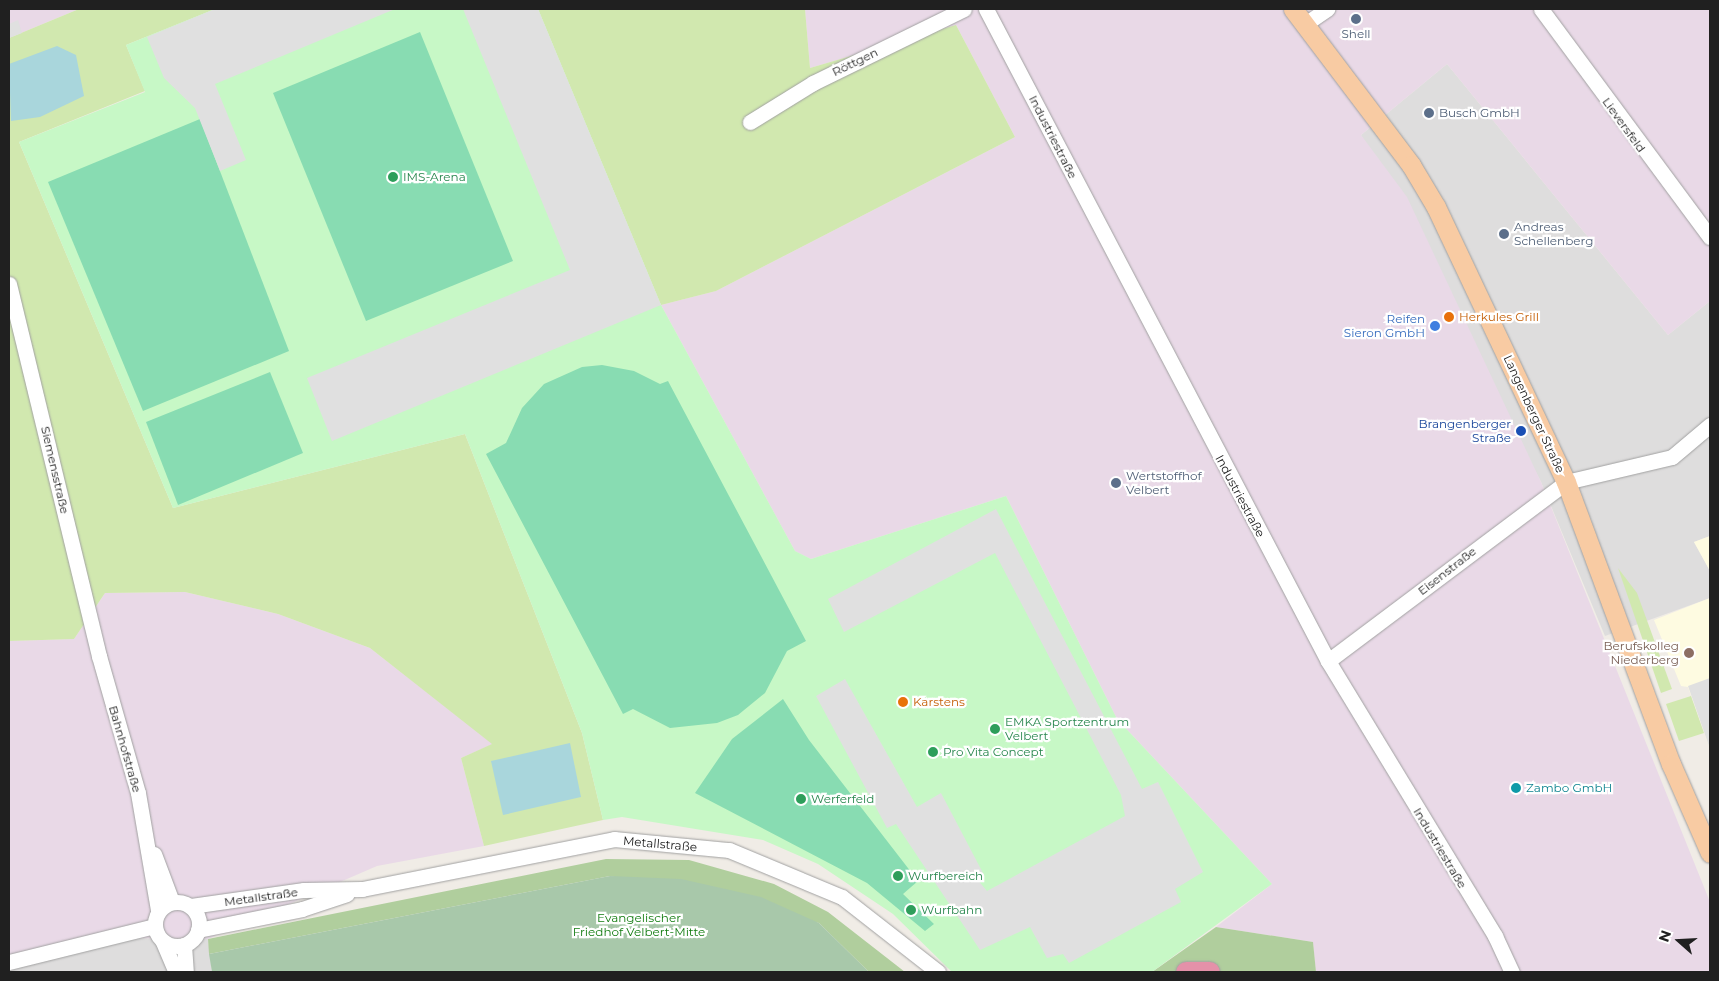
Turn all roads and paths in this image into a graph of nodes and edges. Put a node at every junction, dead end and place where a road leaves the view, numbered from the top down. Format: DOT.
graph roads {
  1 [pos="964,9"];
  2 [pos="986,9"];
  3 [pos="1294,9"];
  4 [pos="1327,9"];
  5 [pos="1541,9"];
  6 [pos="1305,24"];
  7 [pos="750,122"];
  8 [pos="1710,237"];
  9 [pos="9,284"];
  10 [pos="1710,425"];
  11 [pos="1566,482"];
  12 [pos="99,656"];
  13 [pos="1328,661"];
  14 [pos="149,842"];
  15 [pos="1710,852"];
  16 [pos="362,889"];
  17 [pos="172,902"];
  18 [pos="191,906"];
  19 [pos="158,910"];
  20 [pos="154,926"];
  21 [pos="198,930"];
  22 [pos="163,942"];
  23 [pos="184,944"];
  24 [pos="9,962"];
  25 [pos="933,971"];
  26 [pos="176,972"];
  27 [pos="186,972"];
  28 [pos="1186,972"];
  29 [pos="1209,972"];
  30 [pos="1512,972"];
  1 -- 7 [label="street, Röttgen"];
  2 -- 13 [label="street, Industriestraße"];
  3 -- 6 [label="main road, Langenberger Straße"];
  4 -- 6 [label="street"];
  5 -- 8 [label="street, Lieversfeld"];
  6 -- 11 [label="main road, Langenberger Straße"];
  9 -- 12 [label="street, Siemensstraße"];
  10 -- 11 [label="street"];
  11 -- 13 [label="street, Eisenstraße"];
  11 -- 15 [label="main road, Langenberger Straße"];
  12 -- 14 [label="street, Bahnhofstraße"];
  13 -- 30 [label="street, Industriestraße"];
  14 -- 17 [label="street, Bahnhofstraße"];
  14 -- 19 [label="street, Bahnhofstraße"];
  16 -- 18 [label="street, Metallstraße"];
  16 -- 21 [label="street, Metallstraße"];
  16 -- 25 [label="street, Metallstraße"];
  17 -- 18 [label="street"];
  17 -- 19 [label="street"];
  18 -- 21 [label="street"];
  19 -- 20 [label="street"];
  20 -- 22 [label="street"];
  20 -- 24 [label="street"];
  21 -- 23 [label="street"];
  22 -- 23 [label="street"];
  22 -- 26 [label="street"];
  23 -- 27 [label="street"];
  28 -- 29 [label="highway"];
}
